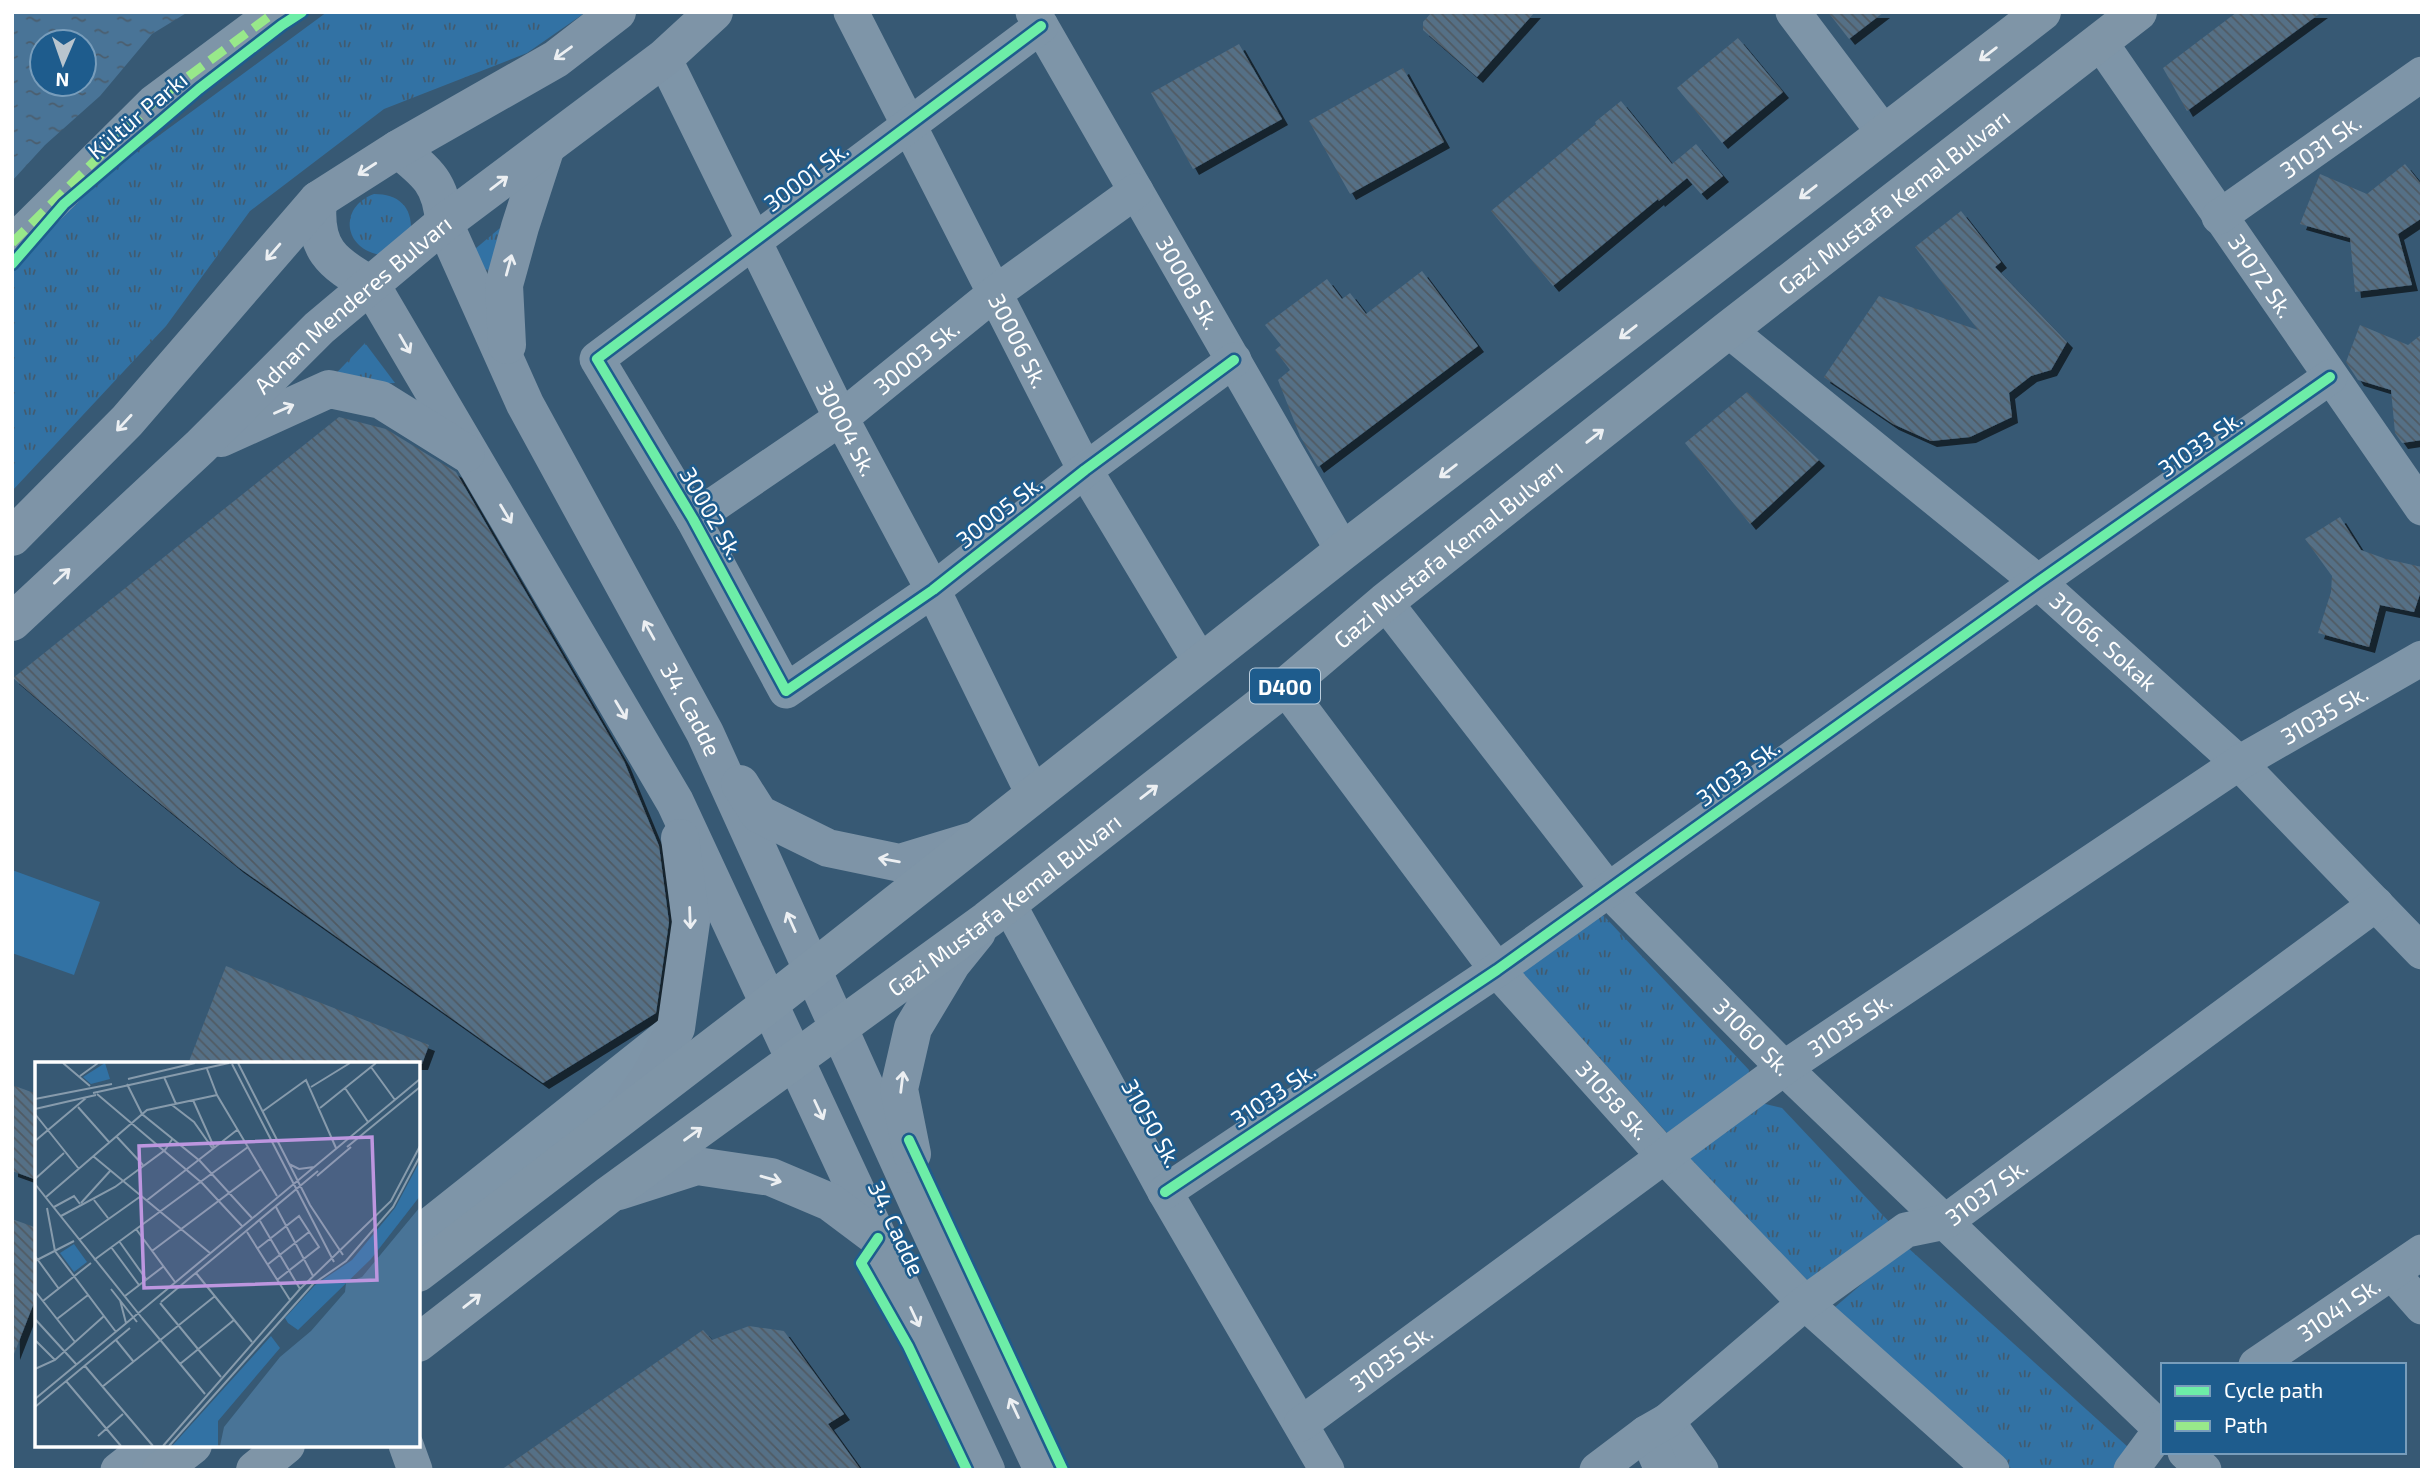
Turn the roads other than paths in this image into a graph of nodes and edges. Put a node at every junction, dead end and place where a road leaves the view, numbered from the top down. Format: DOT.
graph roads {
  1 [pos="275,12"];
  2 [pos="617,12"];
  3 [pos="714,12"];
  4 [pos="851,12"];
  5 [pos="1793,12"];
  6 [pos="2042,12"];
  7 [pos="2138,12"];
  8 [pos="1037,19"];
  9 [pos="2100,42"];
  10 [pos="664,58"];
  11 [pos="2417,88"];
  12 [pos="908,127"];
  13 [pos="1884,132"];
  14 [pos="546,147"];
  15 [pos="398,149"];
  16 [pos="1136,191"];
  17 [pos="318,200"];
  18 [pos="2219,217"];
  19 [pos="444,223"];
  20 [pos="755,241"];
  21 [pos="12,243"];
  22 [pos="371,285"];
  23 [pos="995,293"];
  24 [pos="1728,330"];
  25 [pos="597,359"];
  26 [pos="1234,360"];
  27 [pos="2330,377"];
  28 [pos="525,404"];
  29 [pos="841,418"];
  30 [pos="200,447"];
  31 [pos="471,456"];
  32 [pos="1085,470"];
  33 [pos="2422,508"];
  34 [pos="693,519"];
  35 [pos="12,537"];
  36 [pos="1343,551"];
  37 [pos="2038,582"];
  38 [pos="933,590"];
  39 [pos="1385,602"];
  40 [pos="12,622"];
  41 [pos="2422,658"];
  42 [pos="1200,663"];
  43 [pos="1285,687"];
  44 [pos="786,691"];
  45 [pos="705,733"];
  46 [pos="2239,763"];
  47 [pos="1034,796"];
  48 [pos="675,802"];
  49 [pos="978,839"];
  50 [pos="1609,891"];
  51 [pos="2376,904"];
  52 [pos="998,912"];
  53 [pos="2422,952"];
  54 [pos="813,970"];
  55 [pos="1497,970"];
  56 [pos="769,1004"];
  57 [pos="676,1028"];
  58 [pos="839,1029"];
  59 [pos="796,1061"];
  60 [pos="1784,1068"];
  61 [pos="618,1119"];
  62 [pos="1663,1155"];
  63 [pos="1165,1192"];
  64 [pos="610,1194"];
  65 [pos="926,1221"];
  66 [pos="1945,1222"];
  67 [pos="420,1232"];
  68 [pos="878,1238"];
  69 [pos="2422,1252"];
  70 [pos="420,1271"];
  71 [pos="2392,1273"];
  72 [pos="1805,1303"];
  73 [pos="2422,1307"];
  74 [pos="420,1341"];
  75 [pos="2259,1363"];
  76 [pos="1301,1424"];
  77 [pos="1656,1427"];
  78 [pos="2161,1428"];
  79 [pos="2161,1430"];
  80 [pos="147,1447"];
  81 [pos="190,1447"];
  82 [pos="284,1447"];
  83 [pos="407,1447"];
  84 [pos="2187,1454"];
  85 [pos="118,1470"];
  86 [pos="161,1470"];
  87 [pos="255,1470"];
  88 [pos="415,1470"];
  89 [pos="986,1470"];
  90 [pos="1043,1470"];
  91 [pos="1327,1470"];
  92 [pos="1597,1470"];
  93 [pos="1662,1470"];
  94 [pos="1701,1470"];
  95 [pos="1992,1470"];
  96 [pos="2131,1470"];
  97 [pos="2204,1470"];
  1 -- 21 [label="street, Kültür Parkı"];
  2 -- 15 [label="main road, one-way"];
  3 -- 10 [label="main road, Adnan Menderes Bulvarı"];
  4 -- 12 [label="street, 30006 Sk."];
  5 -- 13 [label="street"];
  6 -- 13 [label="highway, one-way"];
  7 -- 9 [label="highway, Gazi Mustafa Kemal Bulvarı / D400"];
  8 -- 12 [label="street, 30001 Sk."];
  8 -- 16 [label="street, 30008 Sk."];
  9 -- 18 [label="street, 31072 Sk."];
  9 -- 24 [label="highway, Gazi Mustafa Kemal Bulvarı / D400"];
  10 -- 14 [label="main road, Adnan Menderes Bulvarı"];
  10 -- 20 [label="street, 30004 Sk."];
  11 -- 18 [label="street, 31031 Sk."];
  12 -- 20 [label="street, 30001 Sk."];
  12 -- 23 [label="street, 30006 Sk."];
  13 -- 36 [label="highway, one-way"];
  19 -- 14 [label="main road, Adnan Menderes Bulvarı, one-way"];
  28 -- 14 [label="main road, one-way"];
  15 -- 17 [label="main road, one-way"];
  15 -- 19 [label="main road"];
  16 -- 23 [label="street, 30003 Sk."];
  16 -- 26 [label="street, 30008 Sk."];
  17 -- 22 [label="main road"];
  17 -- 35 [label="main road, one-way"];
  18 -- 27 [label="street, 31072 Sk."];
  19 -- 22 [label="main road, Adnan Menderes Bulvarı"];
  19 -- 28 [label="main road, 34. Cadde"];
  20 -- 25 [label="street, 30001 Sk."];
  20 -- 29 [label="street, 30004 Sk."];
  22 -- 30 [label="main road, Adnan Menderes Bulvarı"];
  22 -- 31 [label="main road, 34. Cadde, one-way"];
  23 -- 29 [label="street, 30003 Sk."];
  23 -- 32 [label="street, 30006 Sk."];
  24 -- 37 [label="street, 31066. Sokak"];
  39 -- 24 [label="highway, Gazi Mustafa Kemal Bulvarı / D400, one-way"];
  25 -- 34 [label="street, 30002 Sk."];
  26 -- 32 [label="street, 30005 Sk."];
  26 -- 36 [label="street, 30008 Sk."];
  27 -- 33 [label="street, 31072 Sk."];
  27 -- 37 [label="street, 31033 Sk."];
  45 -- 28 [label="main road, 34. Cadde, one-way"];
  29 -- 34 [label="street, 30003 Sk."];
  29 -- 38 [label="street, 30004 Sk."];
  30 -- 31 [label="main road, one-way"];
  40 -- 30 [label="main road, Adnan Menderes Bulvarı, one-way"];
  31 -- 48 [label="main road, 34. Cadde, one-way"];
  32 -- 38 [label="street, 30005 Sk."];
  32 -- 42 [label="street, 30006 Sk."];
  34 -- 44 [label="street, 30002 Sk."];
  36 -- 42 [label="highway"];
  37 -- 46 [label="street, 31066. Sokak"];
  37 -- 50 [label="street, 31033 Sk."];
  38 -- 44 [label="street, 30005 Sk."];
  38 -- 47 [label="street, 30004 Sk."];
  39 -- 43 [label="highway, Gazi Mustafa Kemal Bulvarı / D400"];
  39 -- 50 [label="street, 31060 Sk."];
  41 -- 46 [label="street, 31035 Sk."];
  42 -- 47 [label="highway"];
  52 -- 43 [label="highway, Gazi Mustafa Kemal Bulvarı / D400, one-way"];
  43 -- 55 [label="street, 31058 Sk."];
  49 -- 45 [label="main road, one-way"];
  54 -- 45 [label="main road, 34. Cadde, one-way"];
  46 -- 51 [label="street, 31066. Sokak"];
  46 -- 60 [label="street, 31035 Sk."];
  47 -- 49 [label="highway"];
  48 -- 56 [label="main road, 34. Cadde"];
  48 -- 57 [label="main road, one-way"];
  49 -- 54 [label="highway"];
  50 -- 55 [label="street, 31033 Sk."];
  50 -- 60 [label="street, 31060 Sk."];
  51 -- 53 [label="street, 31066. Sokak"];
  51 -- 66 [label="street, 31037 Sk."];
  52 -- 58 [label="highway, Gazi Mustafa Kemal Bulvarı / D400"];
  52 -- 63 [label="street, 31050 Sk."];
  65 -- 52 [label="main road, one-way"];
  54 -- 56 [label="highway"];
  54 -- 58 [label="main road, 34. Cadde"];
  55 -- 62 [label="street, 31058 Sk."];
  55 -- 63 [label="street, 31033 Sk."];
  56 -- 59 [label="main road, 34. Cadde"];
  56 -- 61 [label="highway"];
  57 -- 61 [label="main road"];
  57 -- 67 [label="street"];
  58 -- 59 [label="highway, Gazi Mustafa Kemal Bulvarı / D400"];
  58 -- 65 [label="main road, 34. Cadde"];
  64 -- 59 [label="highway, Gazi Mustafa Kemal Bulvarı / D400, one-way"];
  59 -- 68 [label="main road, 34. Cadde, one-way"];
  60 -- 62 [label="street, 31035 Sk."];
  60 -- 66 [label="street, 31060 Sk."];
  61 -- 70 [label="highway"];
  62 -- 72 [label="street, 31058 Sk."];
  62 -- 76 [label="street, 31035 Sk."];
  63 -- 76 [label="street, 31050 Sk."];
  64 -- 68 [label="main road, one-way"];
  74 -- 64 [label="highway, Gazi Mustafa Kemal Bulvarı / D400, one-way"];
  90 -- 65 [label="main road, 34. Cadde, one-way"];
  66 -- 72 [label="street, 31037 Sk."];
  66 -- 78 [label="street, 31060 Sk."];
  68 -- 89 [label="main road, 34. Cadde, one-way"];
  69 -- 71 [label="street, 31041 Sk."];
  71 -- 73 [label="street"];
  71 -- 75 [label="street, 31041 Sk."];
  72 -- 77 [label="street, 31037 Sk."];
  72 -- 95 [label="street, 31058 Sk."];
  76 -- 91 [label="street, 31050 Sk."];
  77 -- 92 [label="street, 31037 Sk."];
  77 -- 93 [label="street"];
  77 -- 94 [label="street"];
  79 -- 96 [label="street"];
  80 -- 85 [label="street"];
  81 -- 86 [label="highway"];
  82 -- 87 [label="highway"];
  83 -- 88 [label="street"];
  84 -- 97 [label="street"];
}
